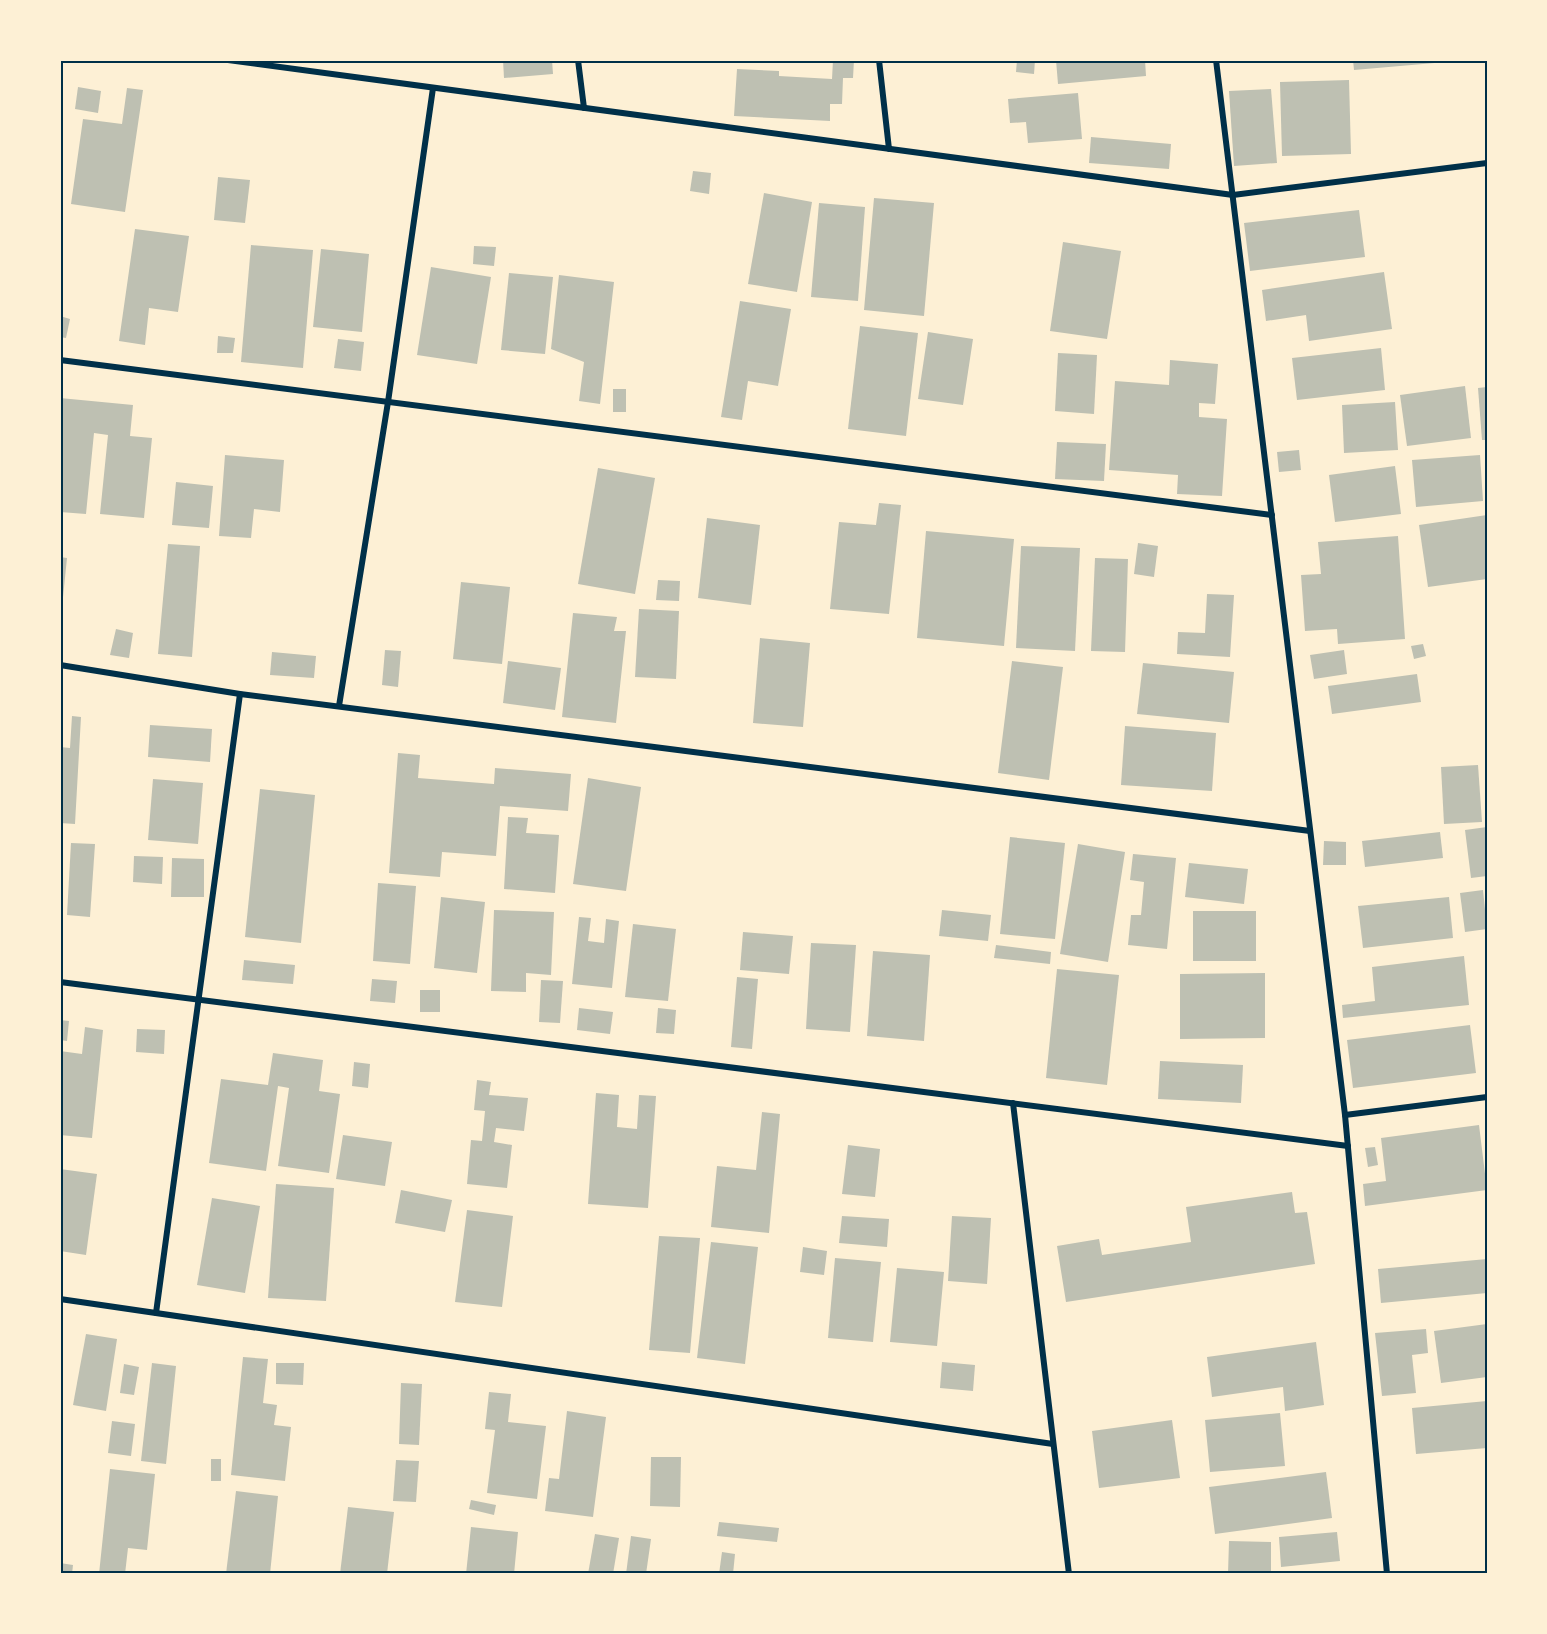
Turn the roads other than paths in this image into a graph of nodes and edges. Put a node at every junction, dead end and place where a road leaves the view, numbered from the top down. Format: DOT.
graph roads {
  1 [pos="228,60"];
  2 [pos="578,60"];
  3 [pos="879,60"];
  4 [pos="1216,60"];
  5 [pos="277,63"];
  6 [pos="433,88"];
  7 [pos="584,108"];
  8 [pos="889,149"];
  9 [pos="1487,163"];
  10 [pos="1233,195"];
  11 [pos="60,360"];
  12 [pos="388,402"];
  13 [pos="1272,515"];
  14 [pos="60,664"];
  15 [pos="240,694"];
  16 [pos="339,706"];
  17 [pos="1310,831"];
  18 [pos="60,982"];
  19 [pos="198,999"];
  20 [pos="1487,1097"];
  21 [pos="1013,1103"];
  22 [pos="1345,1115"];
  23 [pos="1348,1146"];
  24 [pos="60,1299"];
  25 [pos="156,1313"];
  26 [pos="1053,1444"];
  27 [pos="1069,1574"];
  28 [pos="1387,1574"];
  1 -- 5 [label="street"];
  2 -- 7 [label="street"];
  3 -- 8 [label="street"];
  4 -- 10 [label="street"];
  5 -- 6 [label="street"];
  6 -- 7 [label="street"];
  6 -- 12 [label="street"];
  7 -- 8 [label="street"];
  8 -- 10 [label="street"];
  9 -- 10 [label="street"];
  10 -- 13 [label="street"];
  11 -- 12 [label="street"];
  12 -- 13 [label="street"];
  12 -- 16 [label="street"];
  13 -- 17 [label="street"];
  14 -- 15 [label="street"];
  15 -- 16 [label="street"];
  15 -- 19 [label="street"];
  16 -- 17 [label="street"];
  17 -- 22 [label="street"];
  18 -- 19 [label="street"];
  19 -- 21 [label="street"];
  19 -- 25 [label="street"];
  20 -- 22 [label="street"];
  21 -- 23 [label="street"];
  21 -- 26 [label="street"];
  22 -- 23 [label="street"];
  23 -- 28 [label="street"];
  24 -- 25 [label="street"];
  25 -- 26 [label="street"];
  26 -- 27 [label="street"];
}
